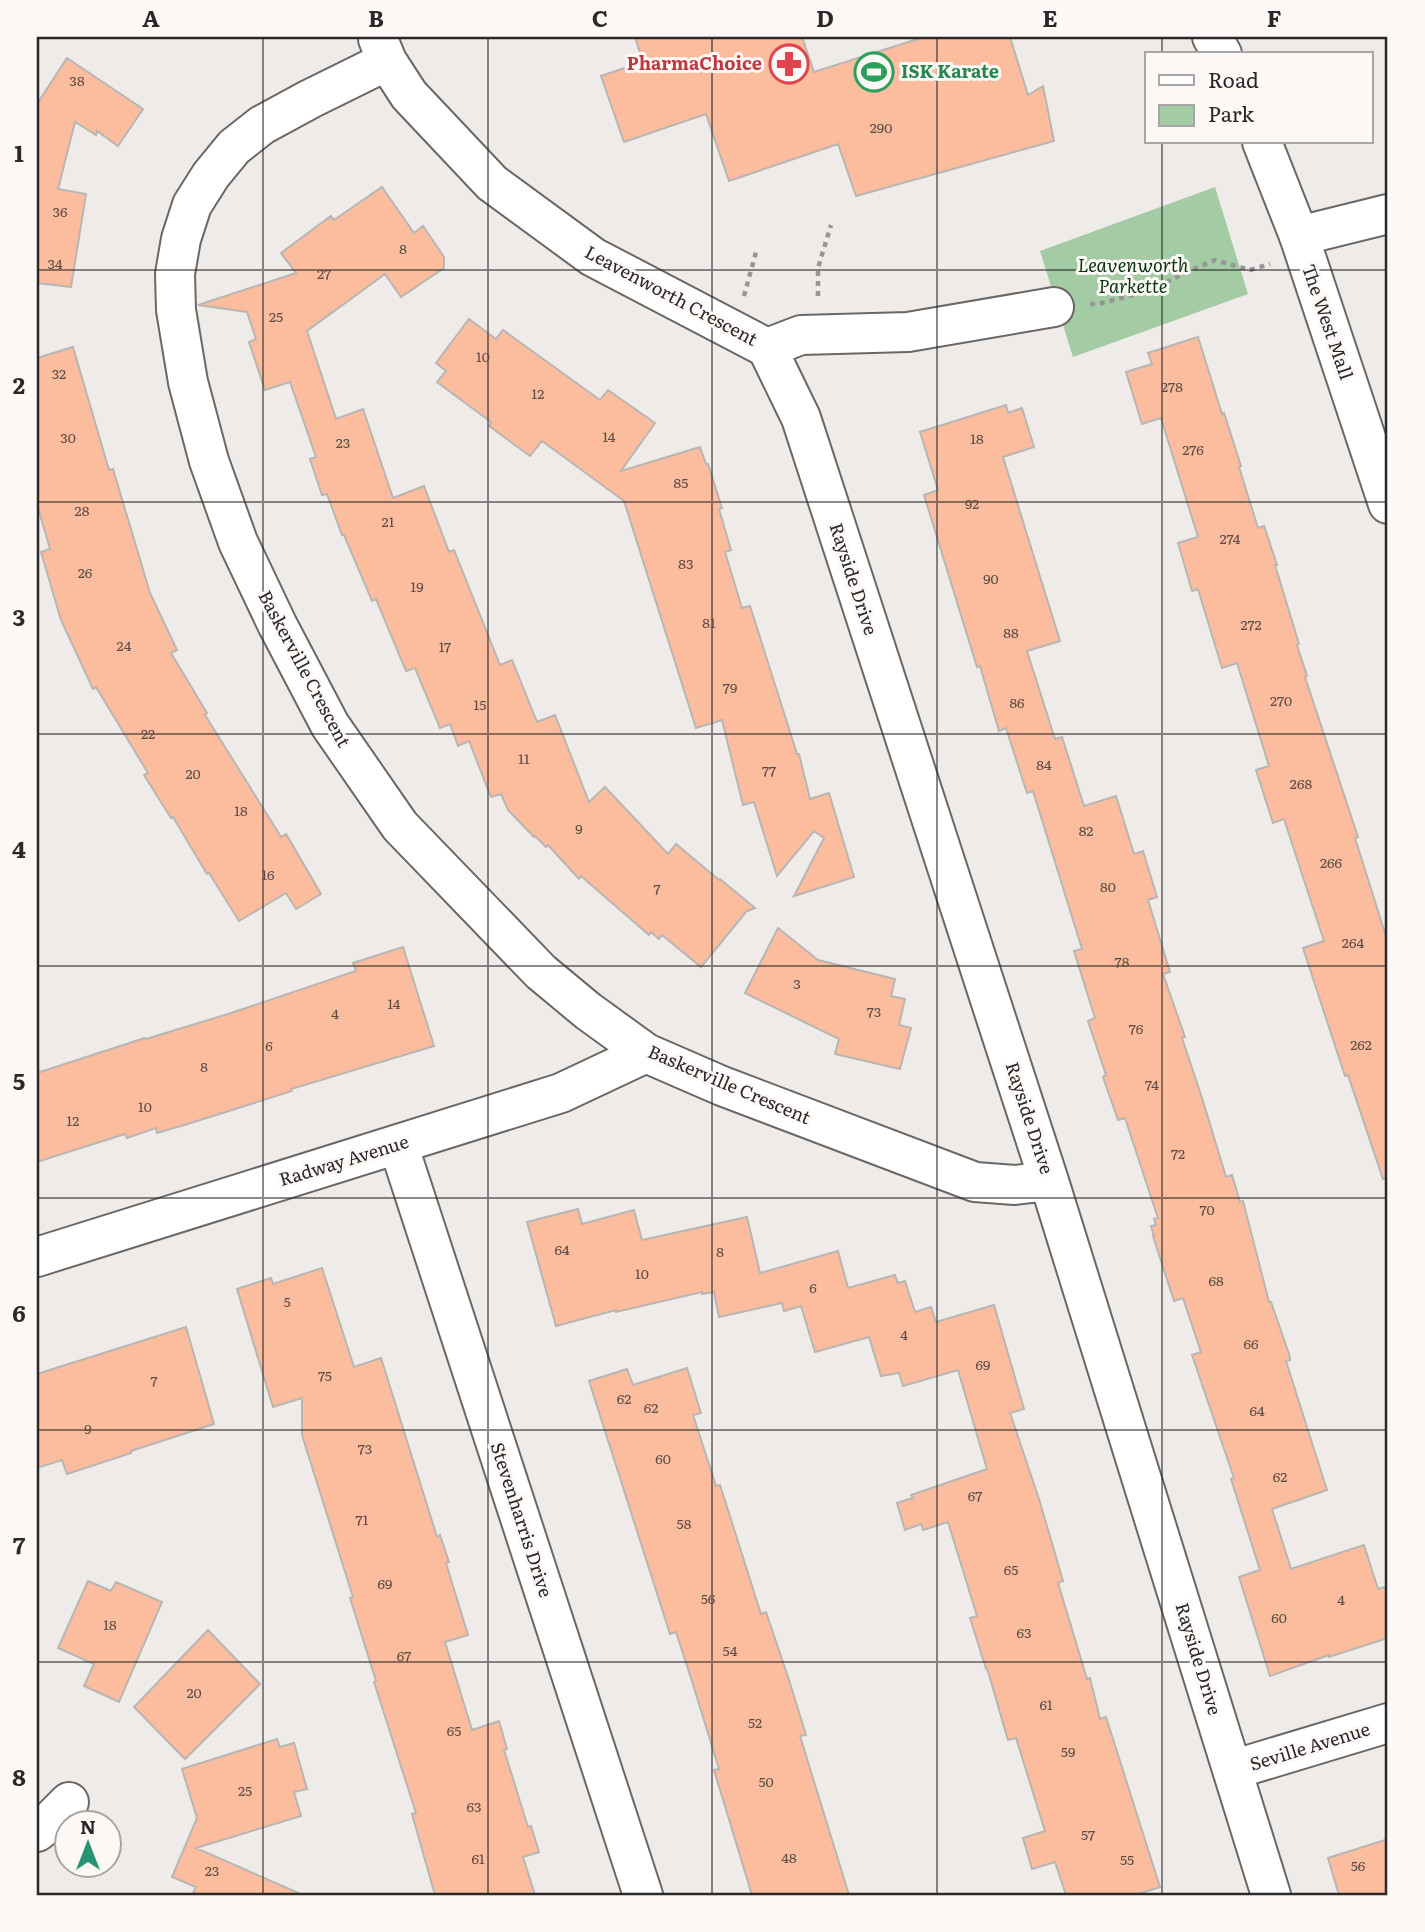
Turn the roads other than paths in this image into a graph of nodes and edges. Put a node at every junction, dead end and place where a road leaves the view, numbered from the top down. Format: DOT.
graph roads {
  1 [pos="382,49"];
  2 [pos="1263,144"];
  3 [pos="1388,214"];
  4 [pos="1302,246"];
  5 [pos="1054,307"];
  6 [pos="767,348"];
  7 [pos="1388,504"];
  8 [pos="646,1053"];
  9 [pos="398,1144"];
  10 [pos="1049,1181"];
  11 [pos="37,1257"];
  12 [pos="1388,1723"];
  13 [pos="1232,1770"];
  14 [pos="69,1802"];
  15 [pos="37,1832"];
  16 [pos="643,1895"];
  17 [pos="1271,1895"];
  1 -- 6 [label="street, Leavenworth Crescent"];
  1 -- 8 [label="street, Baskerville Crescent"];
  2 -- 4 [label="street, The West Mall"];
  3 -- 4 [label="street"];
  4 -- 7 [label="street, The West Mall"];
  5 -- 6 [label="street, Leavenworth Crescent"];
  6 -- 10 [label="street, Rayside Drive"];
  8 -- 9 [label="street, Radway Avenue"];
  8 -- 10 [label="street, Baskerville Crescent"];
  9 -- 11 [label="street, Radway Avenue"];
  9 -- 16 [label="street, Stevenharris Drive"];
  10 -- 13 [label="street, Rayside Drive"];
  12 -- 13 [label="street, Seville Avenue"];
  13 -- 17 [label="street, Rayside Drive"];
  14 -- 15 [label="street"];
}
